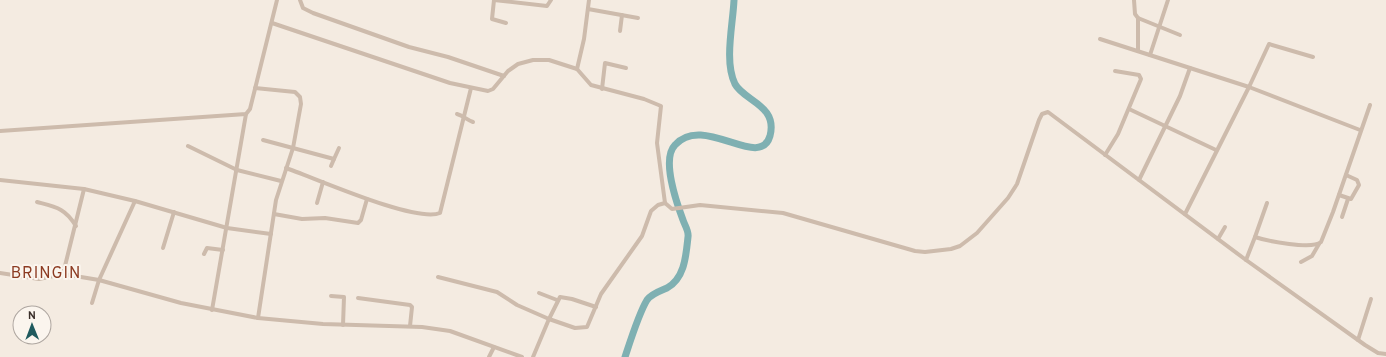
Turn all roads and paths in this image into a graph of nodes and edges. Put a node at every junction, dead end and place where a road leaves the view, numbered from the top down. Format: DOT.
graph roads {
  1 [pos="277,0"];
  2 [pos="300,0"];
  3 [pos="551,0"];
  4 [pos="589,0"];
  5 [pos="1134,0"];
  6 [pos="1168,0"];
  7 [pos="588,9"];
  8 [pos="622,15"];
  9 [pos="638,18"];
  10 [pos="1138,18"];
  11 [pos="272,23"];
  12 [pos="506,23"];
  13 [pos="1159,26"];
  14 [pos="620,31"];
  15 [pos="1180,35"];
  16 [pos="1100,39"];
  17 [pos="1138,51"];
  18 [pos="1150,55"];
  19 [pos="1313,57"];
  20 [pos="626,68"];
  21 [pos="1190,68"];
  22 [pos="577,69"];
  23 [pos="1115,71"];
  24 [pos="504,76"];
  25 [pos="1249,87"];
  26 [pos="255,88"];
  27 [pos="471,88"];
  28 [pos="602,89"];
  29 [pos="1370,105"];
  30 [pos="1129,108"];
  31 [pos="246,114"];
  32 [pos="457,114"];
  33 [pos="464,116"];
  34 [pos="473,122"];
  35 [pos="1166,126"];
  36 [pos="1360,130"];
  37 [pos="0,131"];
  38 [pos="263,140"];
  39 [pos="188,146"];
  40 [pos="293,148"];
  41 [pos="339,148"];
  42 [pos="1216,150"];
  43 [pos="1105,155"];
  44 [pos="334,159"];
  45 [pos="331,166"];
  46 [pos="286,168"];
  47 [pos="237,170"];
  48 [pos="1346,175"];
  49 [pos="0,180"];
  50 [pos="1139,180"];
  51 [pos="281,181"];
  52 [pos="323,182"];
  53 [pos="84,189"];
  54 [pos="1339,195"];
  55 [pos="367,199"];
  56 [pos="1348,199"];
  57 [pos="135,201"];
  58 [pos="37,202"];
  59 [pos="317,203"];
  60 [pos="665,203"];
  61 [pos="1267,203"];
  62 [pos="174,212"];
  63 [pos="274,214"];
  64 [pos="1185,214"];
  65 [pos="1342,217"];
  66 [pos="76,226"];
  67 [pos="1225,227"];
  68 [pos="227,228"];
  69 [pos="270,234"];
  70 [pos="1255,237"];
  71 [pos="1218,239"];
  72 [pos="1319,244"];
  73 [pos="163,248"];
  74 [pos="223,250"];
  75 [pos="204,254"];
  76 [pos="1246,260"];
  77 [pos="1301,262"];
  78 [pos="0,273"];
  79 [pos="63,274"];
  80 [pos="438,277"];
  81 [pos="100,280"];
  82 [pos="539,293"];
  83 [pos="331,296"];
  84 [pos="358,298"];
  85 [pos="1371,299"];
  86 [pos="557,300"];
  87 [pos="92,303"];
  88 [pos="596,307"];
  89 [pos="212,310"];
  90 [pos="258,318"];
  91 [pos="549,319"];
  92 [pos="343,325"];
  93 [pos="410,326"];
  94 [pos="1358,340"];
  95 [pos="494,347"];
  96 [pos="1386,354"];
  97 [pos="489,357"];
  98 [pos="522,357"];
  99 [pos="534,357"];
  1 -- 11 [label="street"];
  2 -- 24 [label="street"];
  3 -- 12 [label="street"];
  4 -- 7 [label="street"];
  5 -- 10 [label="street"];
  6 -- 13 [label="street"];
  7 -- 8 [label="street"];
  7 -- 22 [label="street"];
  8 -- 9 [label="street"];
  8 -- 14 [label="street"];
  10 -- 13 [label="street"];
  10 -- 17 [label="street"];
  11 -- 26 [label="street"];
  11 -- 27 [label="street"];
  13 -- 15 [label="street"];
  13 -- 18 [label="street"];
  16 -- 17 [label="street"];
  17 -- 18 [label="street"];
  18 -- 21 [label="street"];
  19 -- 25 [label="street"];
  20 -- 28 [label="street"];
  21 -- 25 [label="street"];
  21 -- 35 [label="street"];
  22 -- 24 [label="street"];
  22 -- 28 [label="street"];
  23 -- 30 [label="street"];
  24 -- 27 [label="street"];
  25 -- 36 [label="street"];
  25 -- 42 [label="street"];
  26 -- 31 [label="street"];
  26 -- 40 [label="street"];
  27 -- 33 [label="street"];
  28 -- 60 [label="street"];
  29 -- 36 [label="street"];
  30 -- 35 [label="street"];
  30 -- 43 [label="street"];
  31 -- 37 [label="street"];
  31 -- 47 [label="street"];
  32 -- 33 [label="street"];
  33 -- 34 [label="street"];
  33 -- 55 [label="street"];
  35 -- 42 [label="street"];
  35 -- 50 [label="street"];
  36 -- 48 [label="street"];
  38 -- 40 [label="street"];
  39 -- 47 [label="street"];
  40 -- 44 [label="street"];
  40 -- 46 [label="street"];
  41 -- 44 [label="street"];
  42 -- 64 [label="street"];
  43 -- 50 [label="street"];
  43 -- 60 [label="street"];
  44 -- 45 [label="street"];
  46 -- 51 [label="street"];
  46 -- 52 [label="street"];
  47 -- 51 [label="street"];
  47 -- 68 [label="street"];
  48 -- 54 [label="street"];
  48 -- 56 [label="street"];
  49 -- 53 [label="street"];
  50 -- 64 [label="street"];
  51 -- 63 [label="street"];
  52 -- 55 [label="street"];
  52 -- 59 [label="street"];
  53 -- 57 [label="street"];
  53 -- 66 [label="street"];
  54 -- 56 [label="street"];
  54 -- 72 [label="street"];
  55 -- 63 [label="street"];
  56 -- 65 [label="street"];
  57 -- 62 [label="street"];
  57 -- 81 [label="street"];
  58 -- 66 [label="street"];
  60 -- 88 [label="street"];
  61 -- 70 [label="street"];
  62 -- 68 [label="street"];
  62 -- 73 [label="street"];
  63 -- 69 [label="street"];
  64 -- 71 [label="street"];
  66 -- 79 [label="street"];
  67 -- 71 [label="street"];
  68 -- 69 [label="street"];
  68 -- 74 [label="street"];
  69 -- 90 [label="street"];
  70 -- 72 [label="street"];
  70 -- 76 [label="street"];
  71 -- 76 [label="street"];
  72 -- 77 [label="street"];
  74 -- 75 [label="street"];
  74 -- 89 [label="street"];
  76 -- 94 [label="street"];
  78 -- 79 [label="street"];
  79 -- 81 [label="street"];
  80 -- 91 [label="street"];
  81 -- 87 [label="street"];
  81 -- 89 [label="street"];
  82 -- 86 [label="street"];
  83 -- 92 [label="street"];
  84 -- 93 [label="street"];
  85 -- 94 [label="street"];
  86 -- 88 [label="street"];
  86 -- 91 [label="street"];
  88 -- 91 [label="street"];
  89 -- 90 [label="street"];
  90 -- 92 [label="street"];
  91 -- 99 [label="street"];
  92 -- 93 [label="street"];
  93 -- 95 [label="street"];
  94 -- 96 [label="street"];
  95 -- 97 [label="street"];
  95 -- 98 [label="street"];
}
